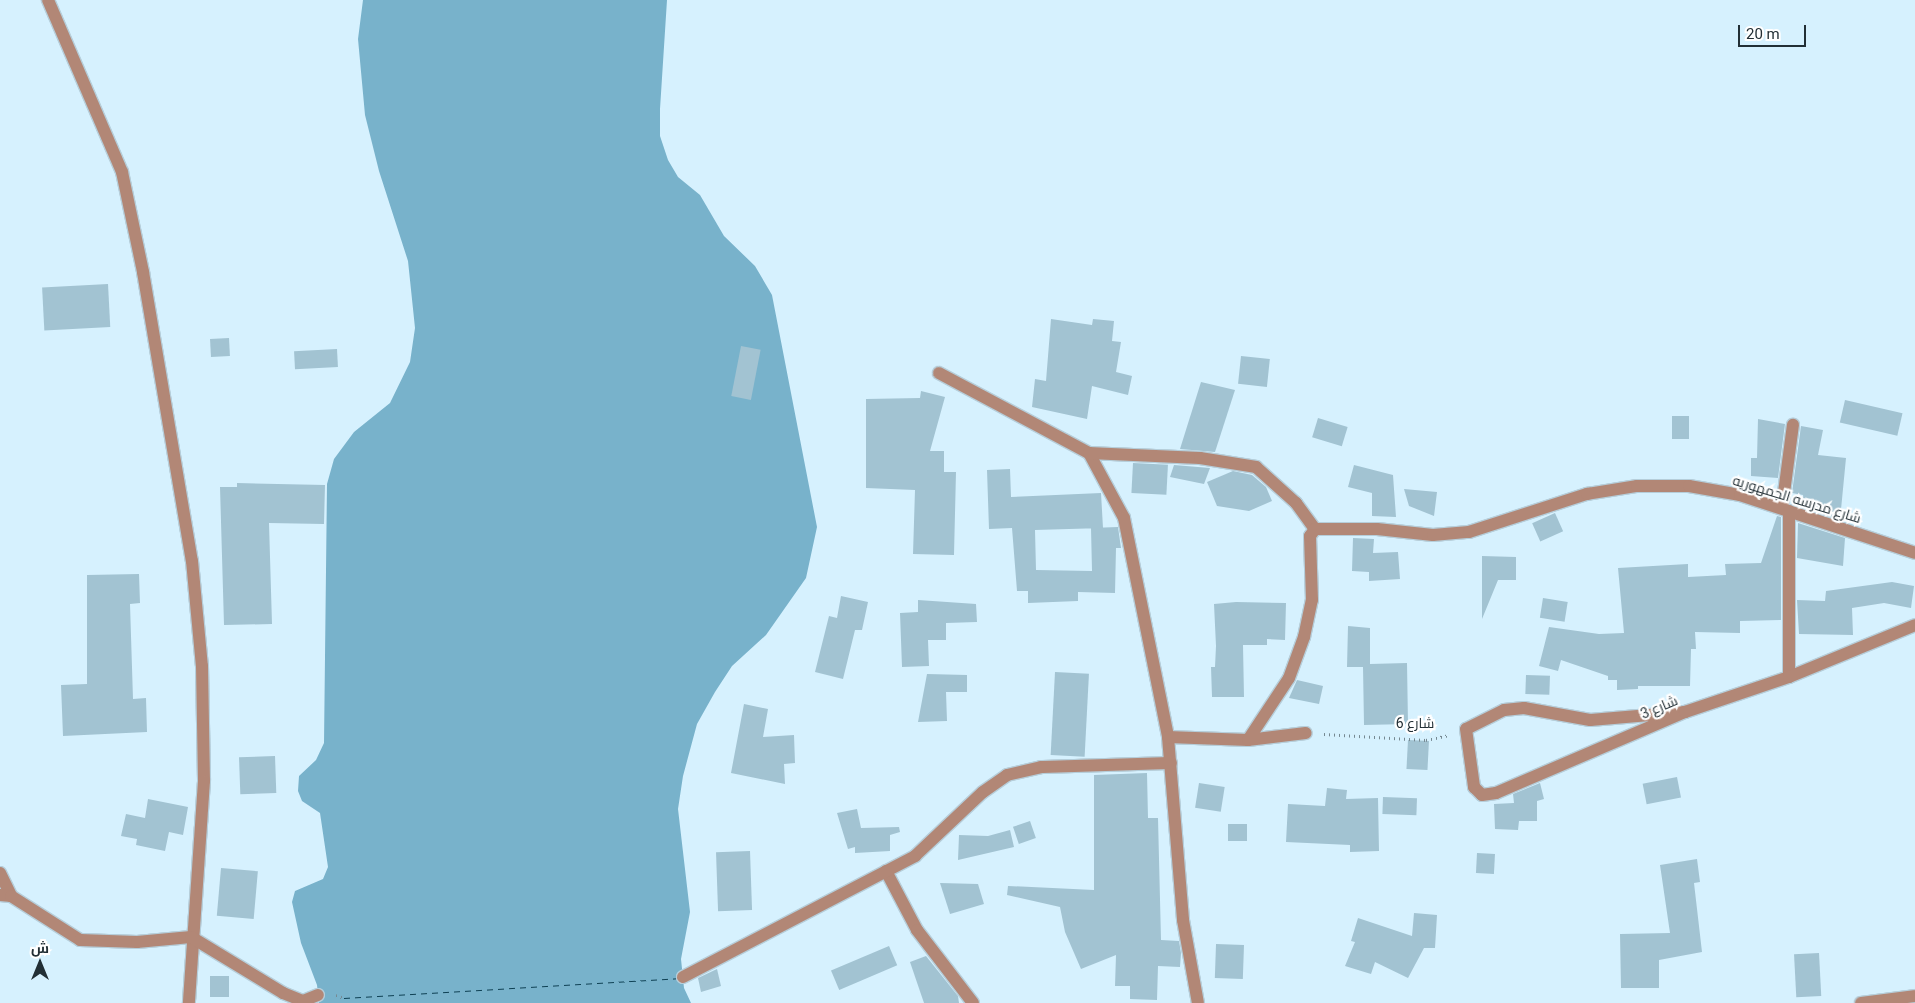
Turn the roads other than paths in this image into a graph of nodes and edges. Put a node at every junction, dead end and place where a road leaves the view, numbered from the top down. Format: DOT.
graph roads {
  1 [pos="48,0"];
  2 [pos="939,373"];
  3 [pos="1793,425"];
  4 [pos="1089,453"];
  5 [pos="1786,510"];
  6 [pos="1315,529"];
  7 [pos="1915,552"];
  8 [pos="1915,625"];
  9 [pos="1789,677"];
  10 [pos="1685,712"];
  11 [pos="1306,733"];
  12 [pos="1168,737"];
  13 [pos="1248,740"];
  14 [pos="1171,763"];
  15 [pos="886,871"];
  16 [pos="0,873"];
  17 [pos="5,896"];
  18 [pos="191,937"];
  19 [pos="683,977"];
  20 [pos="318,996"];
  21 [pos="1915,996"];
  22 [pos="189,1003"];
  23 [pos="973,1003"];
  24 [pos="1198,1003"];
  25 [pos="1861,1003"];
  1 -- 18 [label="street"];
  2 -- 4 [label="street"];
  3 -- 5 [label="street"];
  4 -- 6 [label="street"];
  4 -- 12 [label="street"];
  5 -- 6 [label="street, شارع مدرسه الجمهوريه"];
  5 -- 7 [label="street, شارع مدرسه الجمهوريه"];
  5 -- 9 [label="street"];
  6 -- 13 [label="street"];
  8 -- 9 [label="street, شارع 3"];
  9 -- 10 [label="street, شارع 3"];
  10 -- 10 [label="street, شارع 3"];
  11 -- 13 [label="street"];
  12 -- 13 [label="street"];
  12 -- 14 [label="street"];
  14 -- 15 [label="street"];
  14 -- 24 [label="street"];
  15 -- 19 [label="street"];
  15 -- 23 [label="street"];
  16 -- 17 [label="street"];
  17 -- 18 [label="street"];
  18 -- 20 [label="street"];
  18 -- 22 [label="street"];
  21 -- 25 [label="street"];
}
